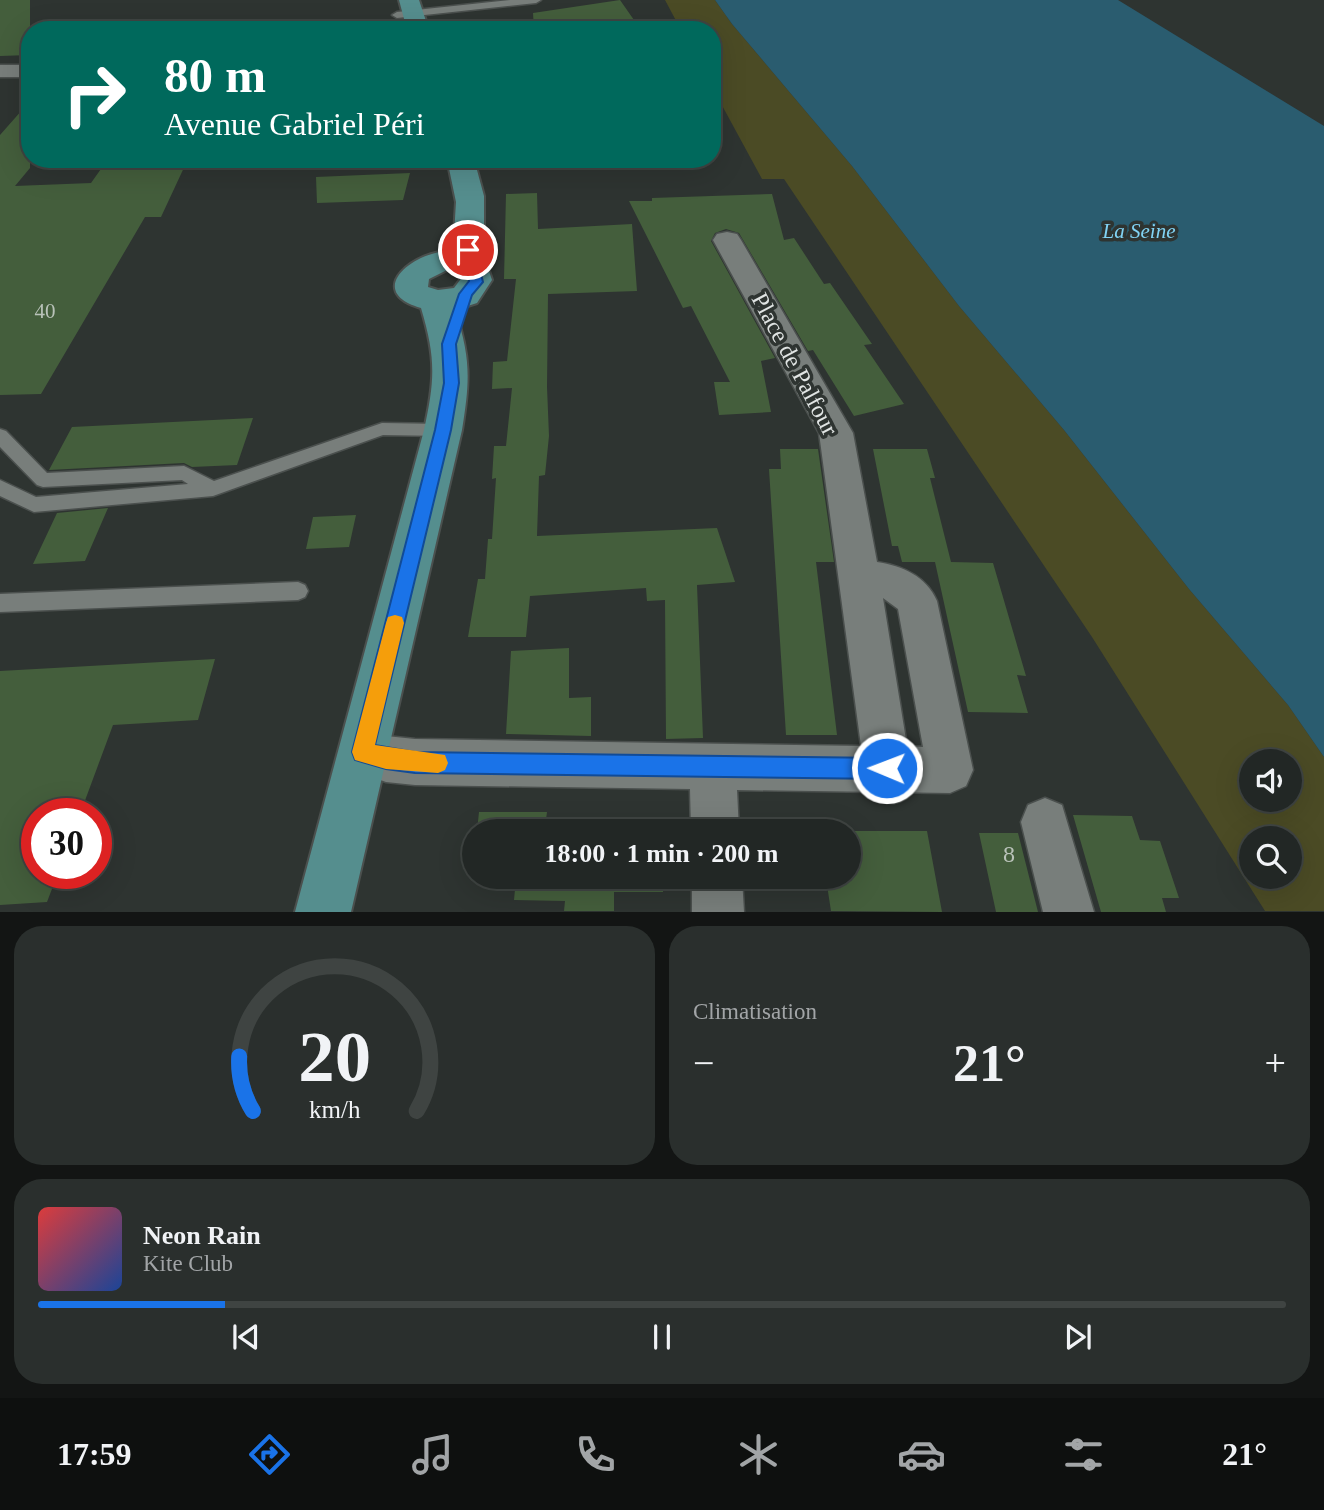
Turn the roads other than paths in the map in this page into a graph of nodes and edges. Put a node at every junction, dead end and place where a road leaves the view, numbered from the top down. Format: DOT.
graph roads {
  1 [pos="536,0"];
  2 [pos="513,1"];
  3 [pos="443,5"];
  4 [pos="405,15"];
  5 [pos="0,71"];
  6 [pos="21,71"];
  7 [pos="448,168"];
  8 [pos="462,168"];
  9 [pos="727,240"];
  10 [pos="458,287"];
  11 [pos="443,430"];
  12 [pos="0,436"];
  13 [pos="0,487"];
  14 [pos="213,489"];
  15 [pos="860,578"];
  16 [pos="298,592"];
  17 [pos="0,603"];
  18 [pos="363,752"];
  19 [pos="713,767"];
  20 [pos="887,768"];
  21 [pos="715,819"];
  22 [pos="1045,822"];
  23 [pos="717,889"];
  24 [pos="323,912"];
  25 [pos="718,912"];
  26 [pos="1069,912"];
  1 -- 2 [label="lane"];
  2 -- 3 [label="lane"];
  3 -- 4 [label="lane"];
  5 -- 6 [label="street"];
  7 -- 10 [label="main road"];
  8 -- 10 [label="main road"];
  9 -- 15 [label="street, Place de Palfour"];
  10 -- 11 [label="main road"];
  11 -- 14 [label="lane"];
  11 -- 18 [label="main road"];
  12 -- 14 [label="lane"];
  13 -- 14 [label="lane"];
  15 -- 20 [label="street, Place de Palfour"];
  15 -- 20 [label="street"];
  16 -- 17 [label="lane"];
  18 -- 19 [label="street"];
  18 -- 24 [label="main road"];
  19 -- 20 [label="street"];
  19 -- 21 [label="street"];
  22 -- 26 [label="street"];
  23 -- 25 [label="street"];
}
